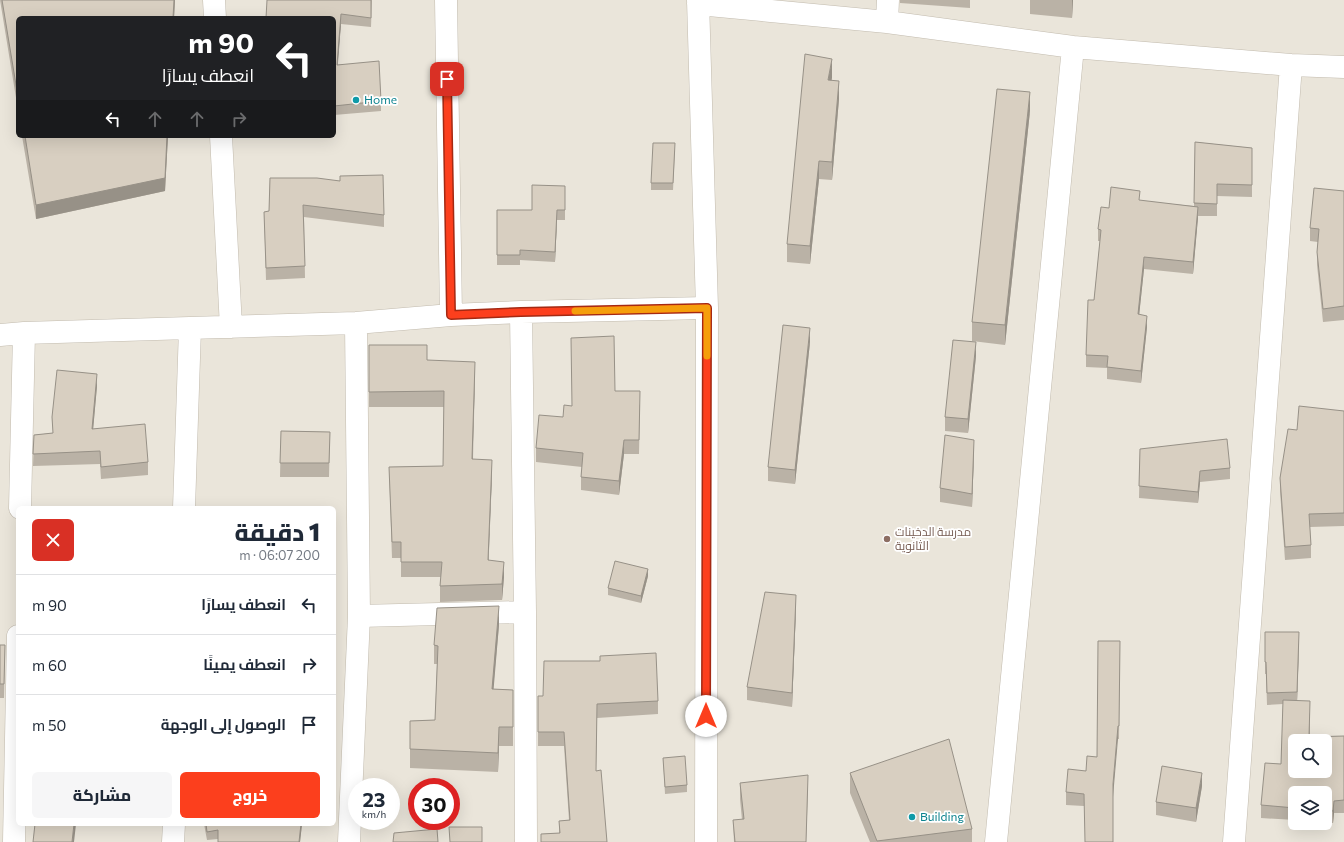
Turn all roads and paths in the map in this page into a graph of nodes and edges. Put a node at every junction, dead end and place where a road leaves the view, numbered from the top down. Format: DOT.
graph roads {
  1 [pos="214,0"];
  2 [pos="446,0"];
  3 [pos="888,0"];
  4 [pos="698,2"];
  5 [pos="215,16"];
  6 [pos="887,22"];
  7 [pos="1074,47"];
  8 [pos="1291,65"];
  9 [pos="1344,67"];
  10 [pos="221,138"];
  11 [pos="707,308"];
  12 [pos="521,312"];
  13 [pos="451,315"];
  14 [pos="356,322"];
  15 [pos="231,327"];
  16 [pos="190,328"];
  17 [pos="24,333"];
  18 [pos="0,335"];
  19 [pos="20,506"];
  20 [pos="184,506"];
  21 [pos="525,612"];
  22 [pos="359,616"];
  23 [pos="16,739"];
  24 [pos="174,826"];
  25 [pos="14,842"];
  26 [pos="173,842"];
  27 [pos="349,842"];
  28 [pos="526,842"];
  29 [pos="706,842"];
  30 [pos="996,842"];
  31 [pos="1234,842"];
  1 -- 5 [label="street"];
  2 -- 13 [label="street"];
  3 -- 6 [label="street"];
  4 -- 6 [label="street"];
  4 -- 11 [label="street"];
  6 -- 7 [label="street"];
  7 -- 8 [label="street"];
  7 -- 30 [label="street"];
  8 -- 9 [label="street"];
  8 -- 31 [label="street"];
  10 -- 15 [label="street"];
  11 -- 12 [label="street"];
  11 -- 29 [label="street"];
  12 -- 13 [label="street"];
  12 -- 21 [label="street"];
  13 -- 14 [label="street"];
  14 -- 15 [label="street"];
  14 -- 22 [label="street"];
  15 -- 16 [label="street"];
  16 -- 17 [label="street"];
  16 -- 20 [label="street"];
  17 -- 18 [label="street"];
  17 -- 19 [label="street"];
  21 -- 22 [label="street"];
  21 -- 28 [label="street"];
  22 -- 27 [label="street"];
  23 -- 25 [label="street"];
  24 -- 26 [label="street"];
}
